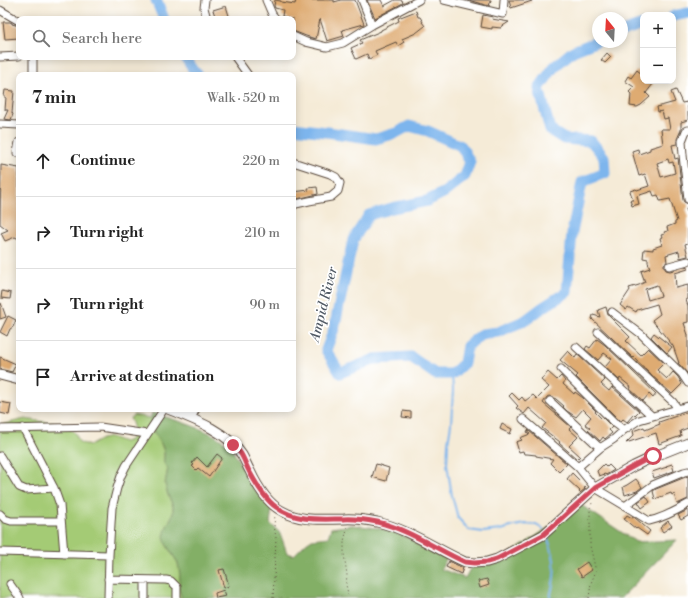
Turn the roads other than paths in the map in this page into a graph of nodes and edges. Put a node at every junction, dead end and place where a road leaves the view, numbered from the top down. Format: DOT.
graph roads {
  1 [pos="205,0"];
  2 [pos="266,0"];
  3 [pos="362,0"];
  4 [pos="419,0"];
  5 [pos="444,0"];
  6 [pos="504,0"];
  7 [pos="0,10"];
  8 [pos="206,16"];
  9 [pos="274,16"];
  10 [pos="16,19"];
  11 [pos="372,25"];
  12 [pos="296,37"];
  13 [pos="16,56"];
  14 [pos="0,57"];
  15 [pos="33,60"];
  16 [pos="236,60"];
  17 [pos="33,72"];
  18 [pos="246,72"];
  19 [pos="0,124"];
  20 [pos="16,125"];
  21 [pos="688,130"];
  22 [pos="296,163"];
  23 [pos="686,163"];
  24 [pos="688,199"];
  25 [pos="296,204"];
  26 [pos="688,261"];
  27 [pos="669,266"];
  28 [pos="612,312"];
  29 [pos="598,332"];
  30 [pos="576,347"];
  31 [pos="561,369"];
  32 [pos="0,375"];
  33 [pos="16,379"];
  34 [pos="688,383"];
  35 [pos="550,401"];
  36 [pos="688,406"];
  37 [pos="678,409"];
  38 [pos="162,412"];
  39 [pos="178,412"];
  40 [pos="194,412"];
  41 [pos="652,416"];
  42 [pos="191,418"];
  43 [pos="523,419"];
  44 [pos="23,428"];
  45 [pos="0,429"];
  46 [pos="624,430"];
  47 [pos="147,434"];
  48 [pos="688,443"];
  49 [pos="600,448"];
  50 [pos="0,456"];
  51 [pos="578,467"];
  52 [pos="688,471"];
  53 [pos="54,488"];
  54 [pos="595,488"];
  55 [pos="688,504"];
  56 [pos="625,506"];
  57 [pos="0,514"];
  58 [pos="61,520"];
  59 [pos="0,552"];
  60 [pos="64,554"];
  61 [pos="109,556"];
  62 [pos="108,579"];
  63 [pos="145,580"];
  64 [pos="10,584"];
  65 [pos="20,598"];
  66 [pos="108,598"];
  67 [pos="145,598"];
  68 [pos="177,598"];
  1 -- 8 [label="street"];
  2 -- 9 [label="street"];
  3 -- 11 [label="street"];
  4 -- 11 [label="street"];
  5 -- 6 [label="street"];
  7 -- 10 [label="street"];
  11 -- 12 [label="street"];
  13 -- 14 [label="street"];
  15 -- 17 [label="street"];
  16 -- 18 [label="street"];
  19 -- 20 [label="street"];
  21 -- 23 [label="street"];
  22 -- 25 [label="street"];
  23 -- 24 [label="street"];
  26 -- 27 [label="street"];
  28 -- 34 [label="street"];
  29 -- 37 [label="street"];
  30 -- 41 [label="street"];
  31 -- 46 [label="street"];
  32 -- 33 [label="street"];
  35 -- 49 [label="street"];
  36 -- 37 [label="street"];
  37 -- 41 [label="street"];
  38 -- 47 [label="street"];
  39 -- 42 [label="street"];
  40 -- 42 [label="street"];
  41 -- 46 [label="street"];
  42 -- 54 [label="street"];
  43 -- 51 [label="street"];
  44 -- 45 [label="street"];
  44 -- 47 [label="street"];
  44 -- 53 [label="street"];
  46 -- 49 [label="street"];
  47 -- 61 [label="street"];
  48 -- 54 [label="street"];
  49 -- 51 [label="street"];
  50 -- 53 [label="street"];
  51 -- 54 [label="street"];
  52 -- 56 [label="street"];
  53 -- 58 [label="street"];
  54 -- 56 [label="street"];
  55 -- 56 [label="street"];
  57 -- 58 [label="street"];
  58 -- 60 [label="street"];
  59 -- 60 [label="street"];
  60 -- 61 [label="street"];
  61 -- 62 [label="street"];
  62 -- 63 [label="street"];
  62 -- 66 [label="street"];
  63 -- 67 [label="street"];
  63 -- 68 [label="street"];
  64 -- 65 [label="street"];
}
